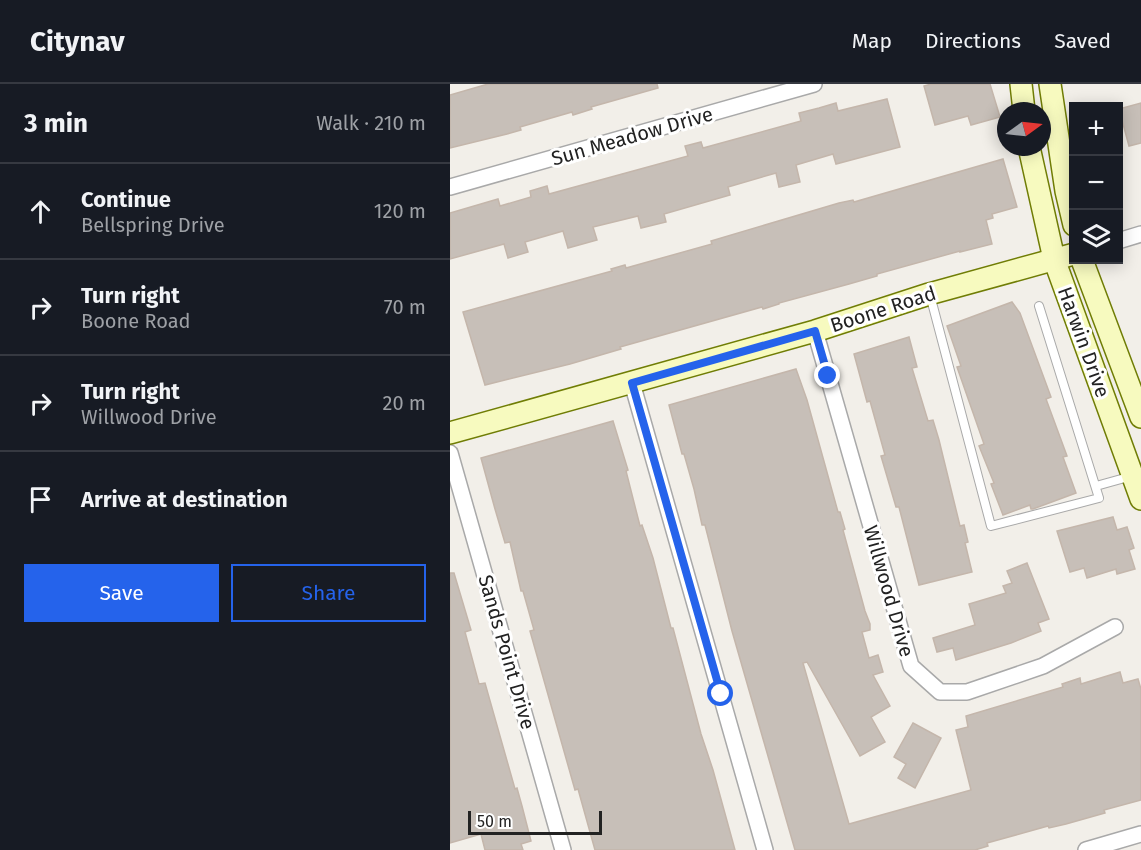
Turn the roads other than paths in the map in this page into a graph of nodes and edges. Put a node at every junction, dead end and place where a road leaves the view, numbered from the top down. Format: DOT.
graph roads {
  1 [pos="814,84"];
  2 [pos="1021,84"];
  3 [pos="1050,84"];
  4 [pos="1023,102"];
  5 [pos="1032,156"];
  6 [pos="450,187"];
  7 [pos="1070,210"];
  8 [pos="1141,234"];
  9 [pos="1123,240"];
  10 [pos="1064,257"];
  11 [pos="1084,264"];
  12 [pos="929,294"];
  13 [pos="1040,306"];
  14 [pos="815,331"];
  15 [pos="632,383"];
  16 [pos="1141,417"];
  17 [pos="450,433"];
  18 [pos="450,453"];
  19 [pos="1132,476"];
  20 [pos="1095,486"];
  21 [pos="1141,499"];
  22 [pos="1115,627"];
  23 [pos="1141,834"];
  24 [pos="563,850"];
  25 [pos="765,850"];
  26 [pos="1086,850"];
  1 -- 6 [label="street, Sun Meadow Drive"];
  2 -- 4 [label="main road"];
  3 -- 7 [label="main road"];
  5 -- 10 [label="main road, Harwin Drive"];
  8 -- 9 [label="street"];
  10 -- 12 [label="main road, Boone Road"];
  10 -- 19 [label="main road, Harwin Drive"];
  11 -- 16 [label="main road, Harwin Drive"];
  12 -- 14 [label="main road, Boone Road"];
  12 -- 20 [label="lane"];
  13 -- 20 [label="lane"];
  14 -- 15 [label="main road, Boone Road"];
  14 -- 22 [label="street, Willwood Drive"];
  15 -- 17 [label="main road, Boone Road"];
  15 -- 25 [label="street"];
  18 -- 24 [label="street, Sands Point Drive"];
  19 -- 20 [label="lane"];
  19 -- 21 [label="main road, Harwin Drive"];
  23 -- 26 [label="street"];
}
